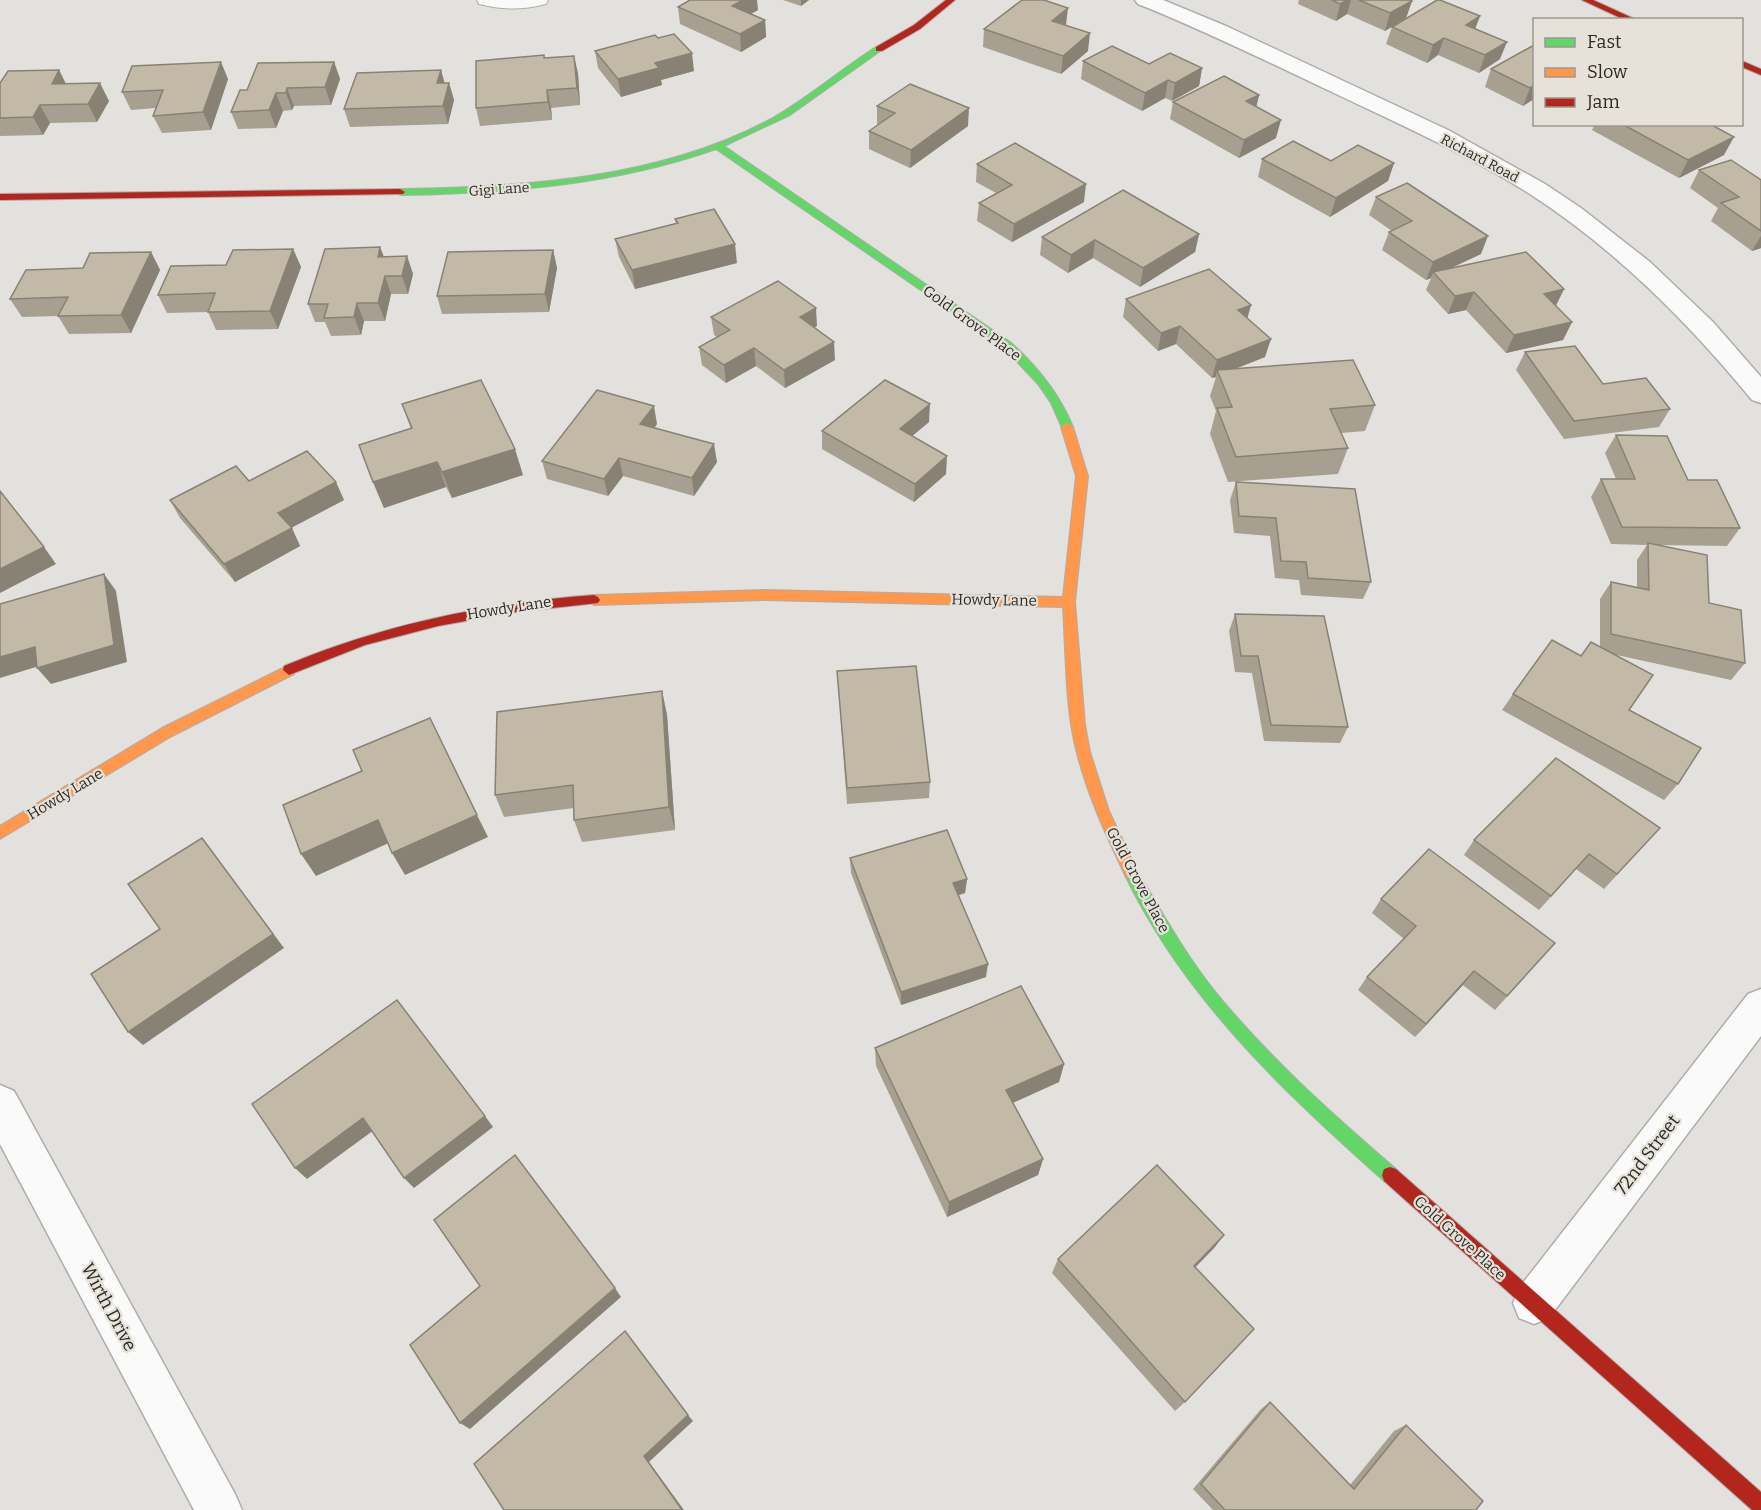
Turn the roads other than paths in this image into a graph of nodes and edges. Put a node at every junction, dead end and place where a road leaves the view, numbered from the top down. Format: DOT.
graph roads {
  1 [pos="486,0"];
  2 [pos="539,0"];
  3 [pos="951,0"];
  4 [pos="1145,0"];
  5 [pos="1586,0"];
  6 [pos="1629,18"];
  7 [pos="1743,64"];
  8 [pos="1761,72"];
  9 [pos="716,145"];
  10 [pos="0,197"];
  11 [pos="1761,394"];
  12 [pos="1069,602"];
  13 [pos="0,833"];
  14 [pos="1761,1006"];
  15 [pos="0,1104"];
  16 [pos="1534,1303"];
  17 [pos="1761,1505"];
  18 [pos="219,1510"];
  1 -- 2 [label="lane"];
  3 -- 9 [label="street, Gigi Lane"];
  4 -- 11 [label="street, Richard Road"];
  5 -- 6 [label="street"];
  7 -- 8 [label="street"];
  9 -- 10 [label="street, Gigi Lane"];
  9 -- 12 [label="street, Gold Grove Place"];
  12 -- 13 [label="street, Howdy Lane"];
  12 -- 16 [label="street, Gold Grove Place"];
  14 -- 16 [label="street, 72nd Street"];
  15 -- 18 [label="street, Wirth Drive"];
  16 -- 17 [label="street, Gold Grove Place"];
}
